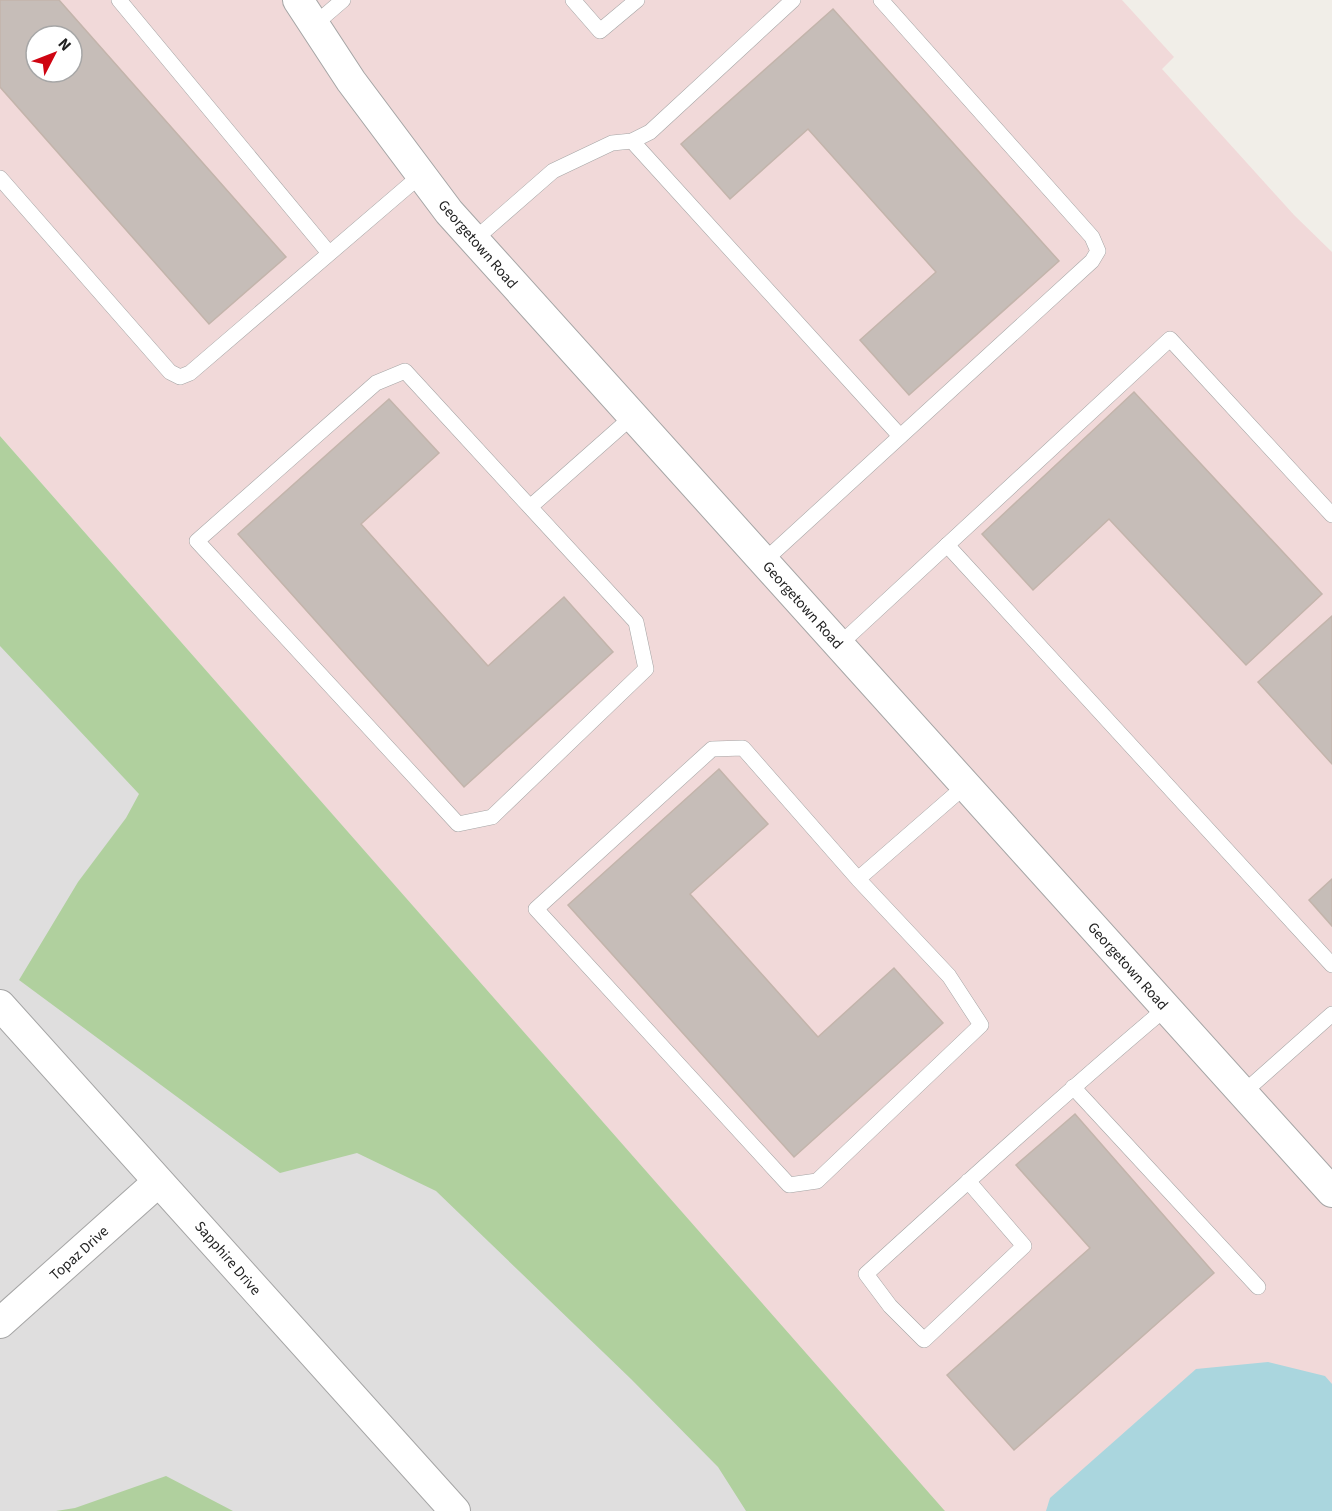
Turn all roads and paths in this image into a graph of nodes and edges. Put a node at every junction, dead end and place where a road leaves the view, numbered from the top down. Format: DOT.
graph roads {
  1 [pos="119,0"];
  2 [pos="298,0"];
  3 [pos="343,0"];
  4 [pos="573,0"];
  5 [pos="637,0"];
  6 [pos="793,0"];
  7 [pos="881,0"];
  8 [pos="314,25"];
  9 [pos="632,141"];
  10 [pos="421,175"];
  11 [pos="0,178"];
  12 [pos="474,240"];
  13 [pos="329,254"];
  14 [pos="633,416"];
  15 [pos="900,436"];
  16 [pos="530,507"];
  17 [pos="1332,514"];
  18 [pos="947,545"];
  19 [pos="764,561"];
  20 [pos="838,645"];
  21 [pos="964,786"];
  22 [pos="858,879"];
  23 [pos="1332,965"];
  24 [pos="0,1005"];
  25 [pos="1166,1008"];
  26 [pos="1332,1014"];
  27 [pos="1073,1087"];
  28 [pos="1243,1094"];
  29 [pos="968,1181"];
  30 [pos="158,1182"];
  31 [pos="1332,1192"];
  32 [pos="1258,1287"];
  33 [pos="0,1323"];
  34 [pos="455,1511"];
  1 -- 13 [label="lane"];
  2 -- 8 [label="street, Georgetown Road"];
  3 -- 8 [label="lane"];
  4 -- 5 [label="lane"];
  6 -- 9 [label="lane"];
  7 -- 15 [label="lane"];
  8 -- 10 [label="street, Georgetown Road"];
  9 -- 12 [label="lane"];
  9 -- 15 [label="lane"];
  10 -- 12 [label="street, Georgetown Road"];
  10 -- 13 [label="lane"];
  11 -- 13 [label="lane"];
  12 -- 14 [label="street, Georgetown Road"];
  14 -- 16 [label="lane"];
  14 -- 19 [label="street, Georgetown Road"];
  15 -- 19 [label="lane"];
  16 -- 16 [label="lane"];
  17 -- 18 [label="lane"];
  18 -- 20 [label="lane"];
  18 -- 23 [label="lane"];
  19 -- 20 [label="street, Georgetown Road"];
  20 -- 21 [label="street, Georgetown Road"];
  21 -- 22 [label="lane"];
  21 -- 25 [label="street, Georgetown Road"];
  22 -- 22 [label="lane"];
  24 -- 30 [label="street, Sapphire Drive"];
  25 -- 27 [label="lane"];
  25 -- 28 [label="street, Georgetown Road"];
  26 -- 28 [label="lane"];
  27 -- 29 [label="lane"];
  27 -- 32 [label="lane"];
  28 -- 31 [label="street, Georgetown Road"];
  29 -- 29 [label="lane"];
  30 -- 33 [label="street, Topaz Drive"];
  30 -- 34 [label="street, Sapphire Drive"];
}
